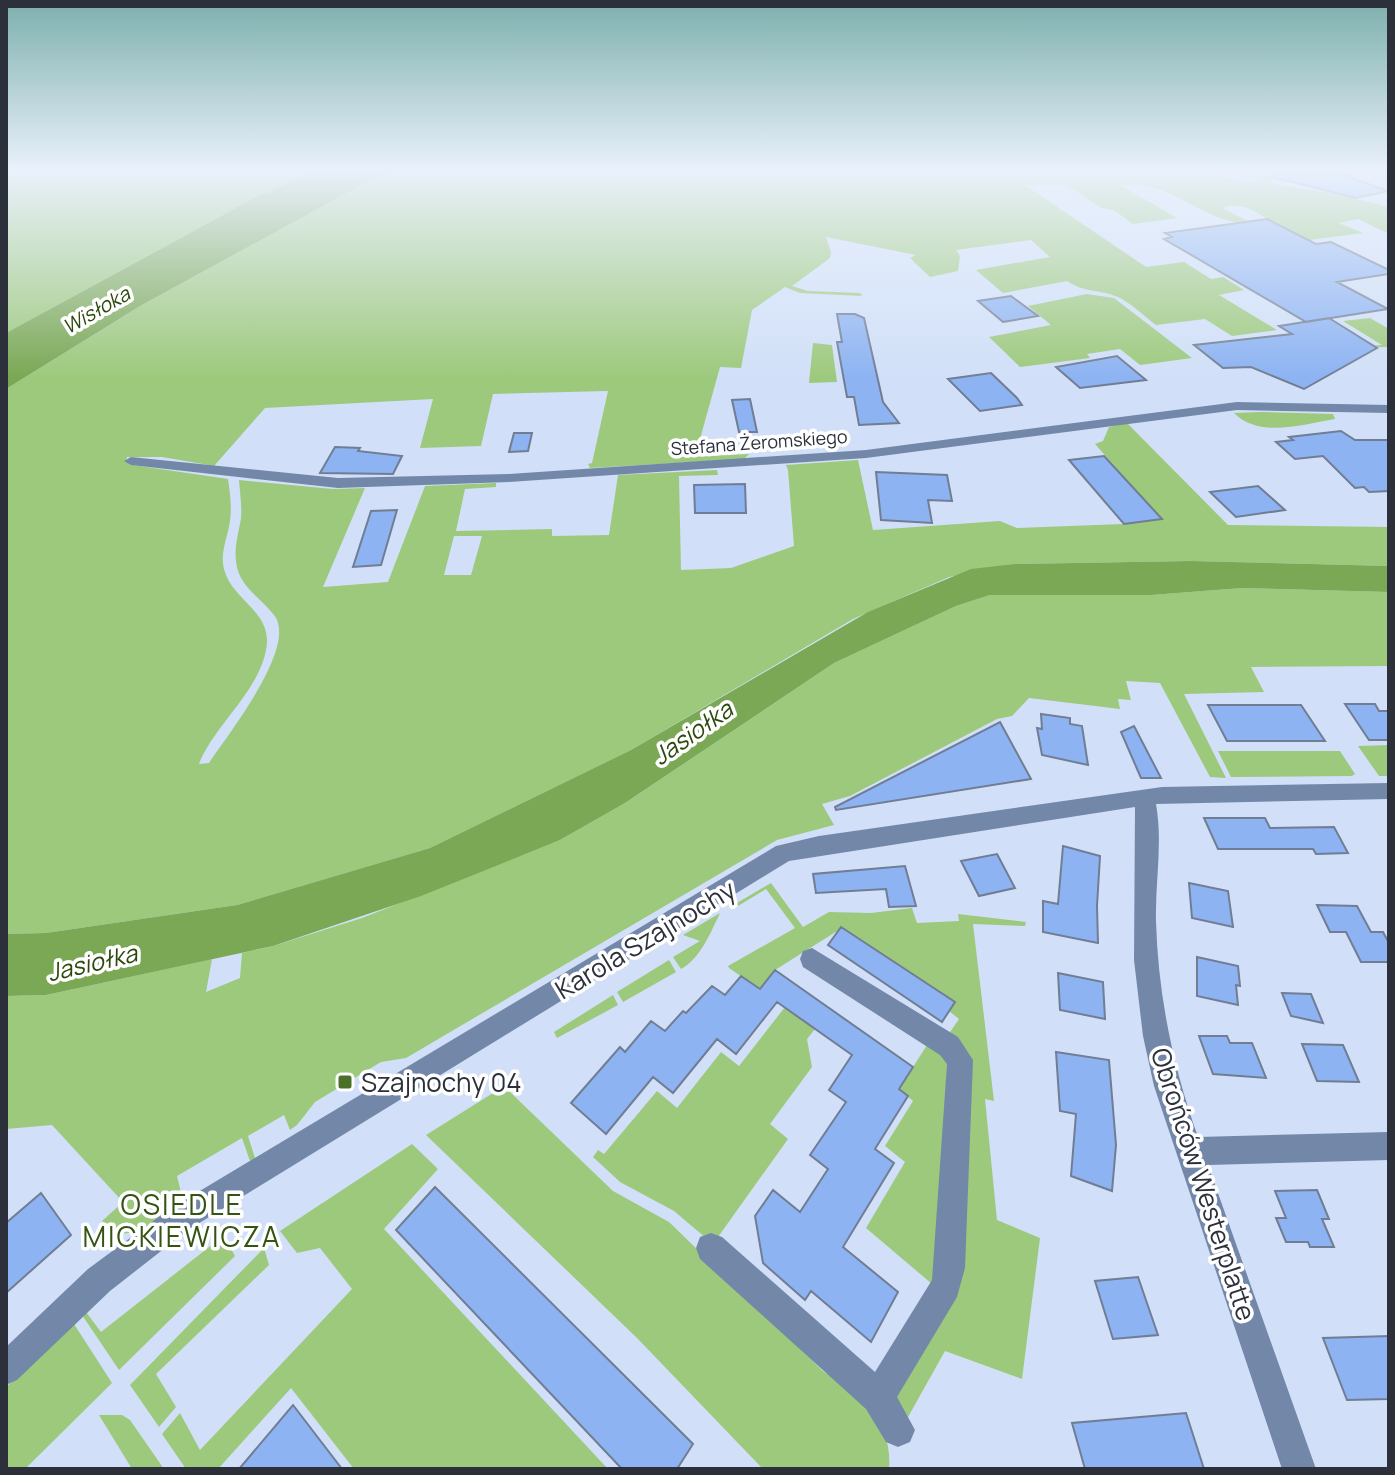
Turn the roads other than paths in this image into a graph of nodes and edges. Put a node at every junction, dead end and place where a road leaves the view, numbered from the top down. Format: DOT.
graph roads {
  1 [pos="1389,409"];
  2 [pos="131,461"];
  3 [pos="1389,791"];
  4 [pos="1144,797"];
  5 [pos="812,959"];
  6 [pos="1389,1146"];
  7 [pos="1189,1151"];
  8 [pos="711,1248"];
  9 [pos="6,1369"];
  10 [pos="878,1397"];
  11 [pos="898,1430"];
  12 [pos="1299,1469"];
  1 -- 2 [label="street, Stefana Żeromskiego"];
  3 -- 4 [label="street, Karola Szajnochy"];
  4 -- 7 [label="street, Obrońców Westerplatte"];
  4 -- 9 [label="street, Karola Szajnochy"];
  5 -- 10 [label="street"];
  6 -- 7 [label="street"];
  7 -- 12 [label="street, Obrońców Westerplatte"];
  8 -- 10 [label="street"];
  10 -- 11 [label="street"];
}
